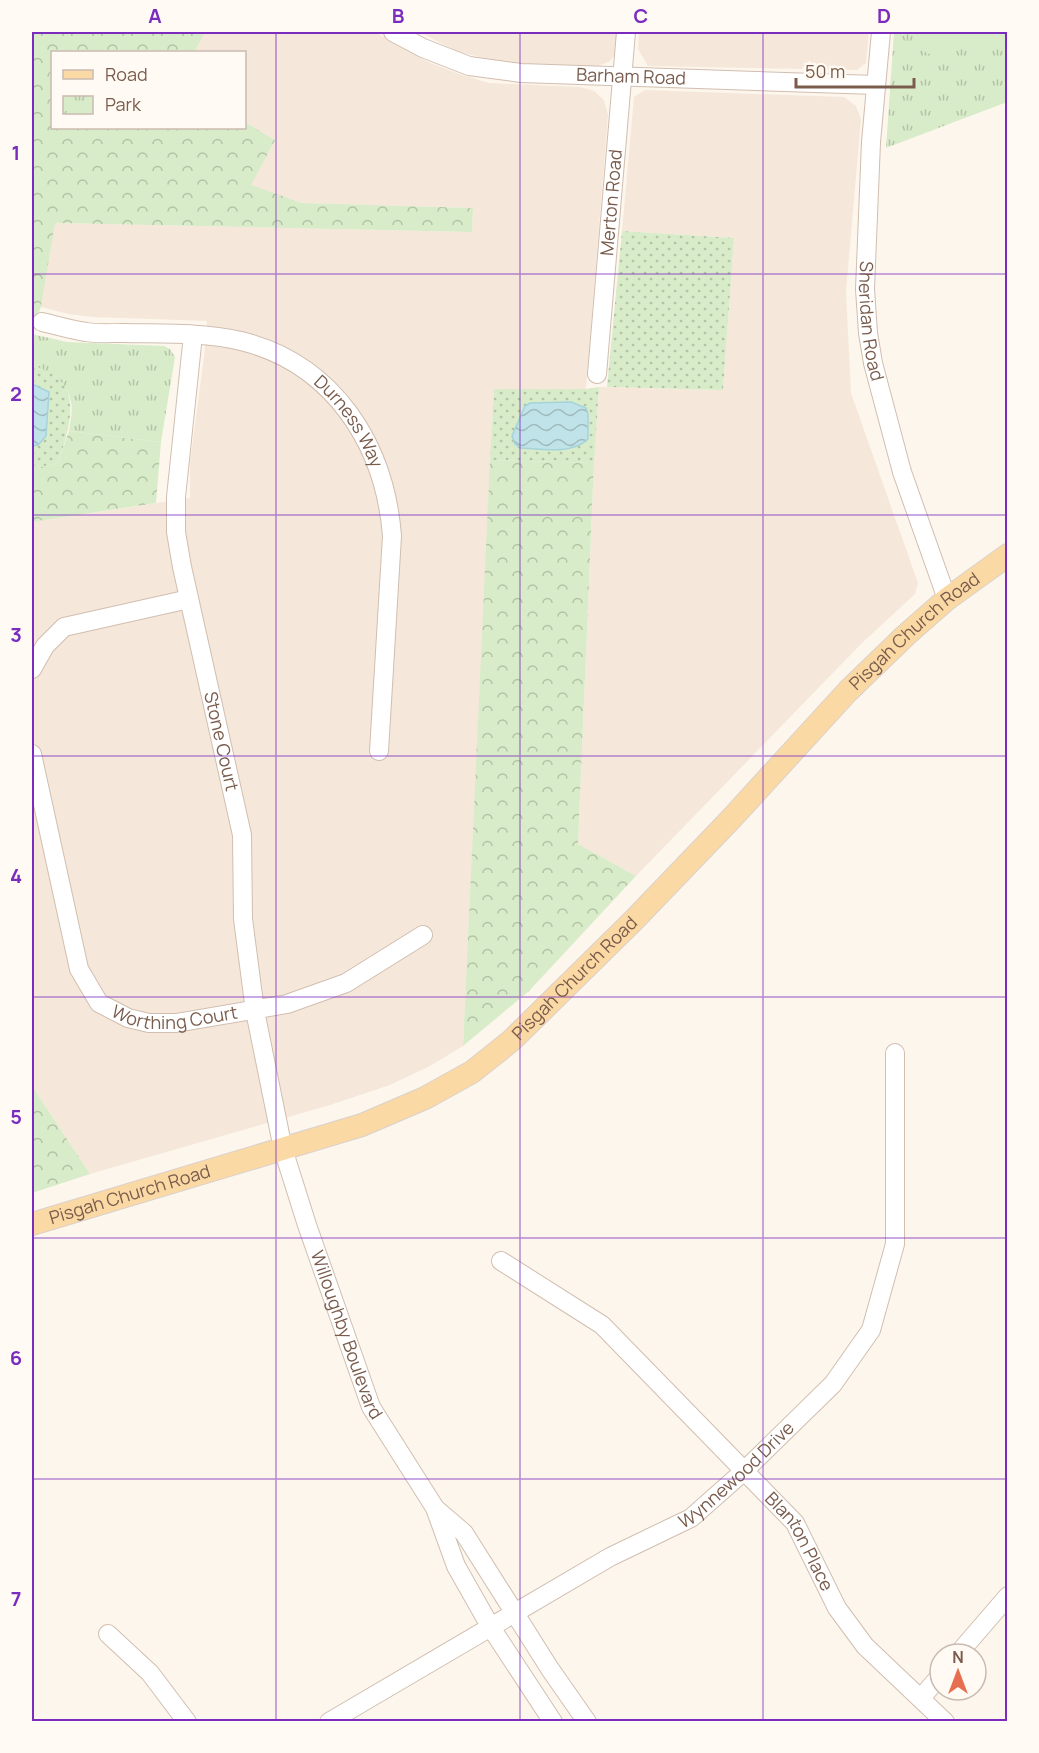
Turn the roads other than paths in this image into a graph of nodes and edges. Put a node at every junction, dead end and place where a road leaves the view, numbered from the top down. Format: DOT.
graph roads {
  1 [pos="393,32"];
  2 [pos="626,32"];
  3 [pos="881,32"];
  4 [pos="622,78"];
  5 [pos="876,85"];
  6 [pos="42,322"];
  7 [pos="193,335"];
  8 [pos="597,374"];
  9 [pos="1008,555"];
  10 [pos="189,599"];
  11 [pos="947,599"];
  12 [pos="32,669"];
  13 [pos="380,751"];
  14 [pos="32,754"];
  15 [pos="423,935"];
  16 [pos="255,1011"];
  17 [pos="895,1053"];
  18 [pos="283,1149"];
  19 [pos="32,1224"];
  20 [pos="501,1261"];
  21 [pos="743,1472"];
  22 [pos="435,1508"];
  23 [pos="1008,1596"];
  24 [pos="514,1613"];
  25 [pos="490,1626"];
  26 [pos="108,1634"];
  27 [pos="968,1642"];
  28 [pos="928,1690"];
  29 [pos="921,1698"];
  30 [pos="187,1722"];
  31 [pos="329,1722"];
  32 [pos="553,1722"];
  33 [pos="587,1722"];
  34 [pos="945,1722"];
  1 -- 4 [label="street, Barham Road"];
  2 -- 4 [label="street, Merton Road"];
  3 -- 5 [label="street, Sheridan Road"];
  4 -- 5 [label="street, Barham Road"];
  4 -- 8 [label="street, Merton Road"];
  5 -- 11 [label="street, Sheridan Road"];
  6 -- 7 [label="street, Durness Way"];
  7 -- 10 [label="street, Stone Court"];
  7 -- 13 [label="street, Durness Way"];
  9 -- 11 [label="main road, Pisgah Church Road"];
  10 -- 12 [label="street"];
  10 -- 16 [label="street, Stone Court"];
  11 -- 18 [label="main road, Pisgah Church Road"];
  14 -- 16 [label="street, Worthing Court"];
  15 -- 16 [label="street, Worthing Court"];
  16 -- 18 [label="street, Stone Court"];
  17 -- 21 [label="street, Wynnewood Drive"];
  18 -- 19 [label="main road, Pisgah Church Road"];
  18 -- 22 [label="street, Willoughby Boulevard"];
  20 -- 21 [label="street, Blanton Place"];
  21 -- 24 [label="street, Wynnewood Drive"];
  21 -- 29 [label="street, Blanton Place"];
  22 -- 24 [label="street, Willoughby Boulevard"];
  22 -- 25 [label="street, Willoughby Boulevard"];
  23 -- 27 [label="street"];
  24 -- 25 [label="street, Wynnewood Drive"];
  24 -- 33 [label="street, Willoughby Boulevard"];
  25 -- 31 [label="street, Wynnewood Drive"];
  25 -- 32 [label="street, Willoughby Boulevard"];
  26 -- 30 [label="street"];
  28 -- 29 [label="street"];
  29 -- 34 [label="street, Blanton Place"];
}
